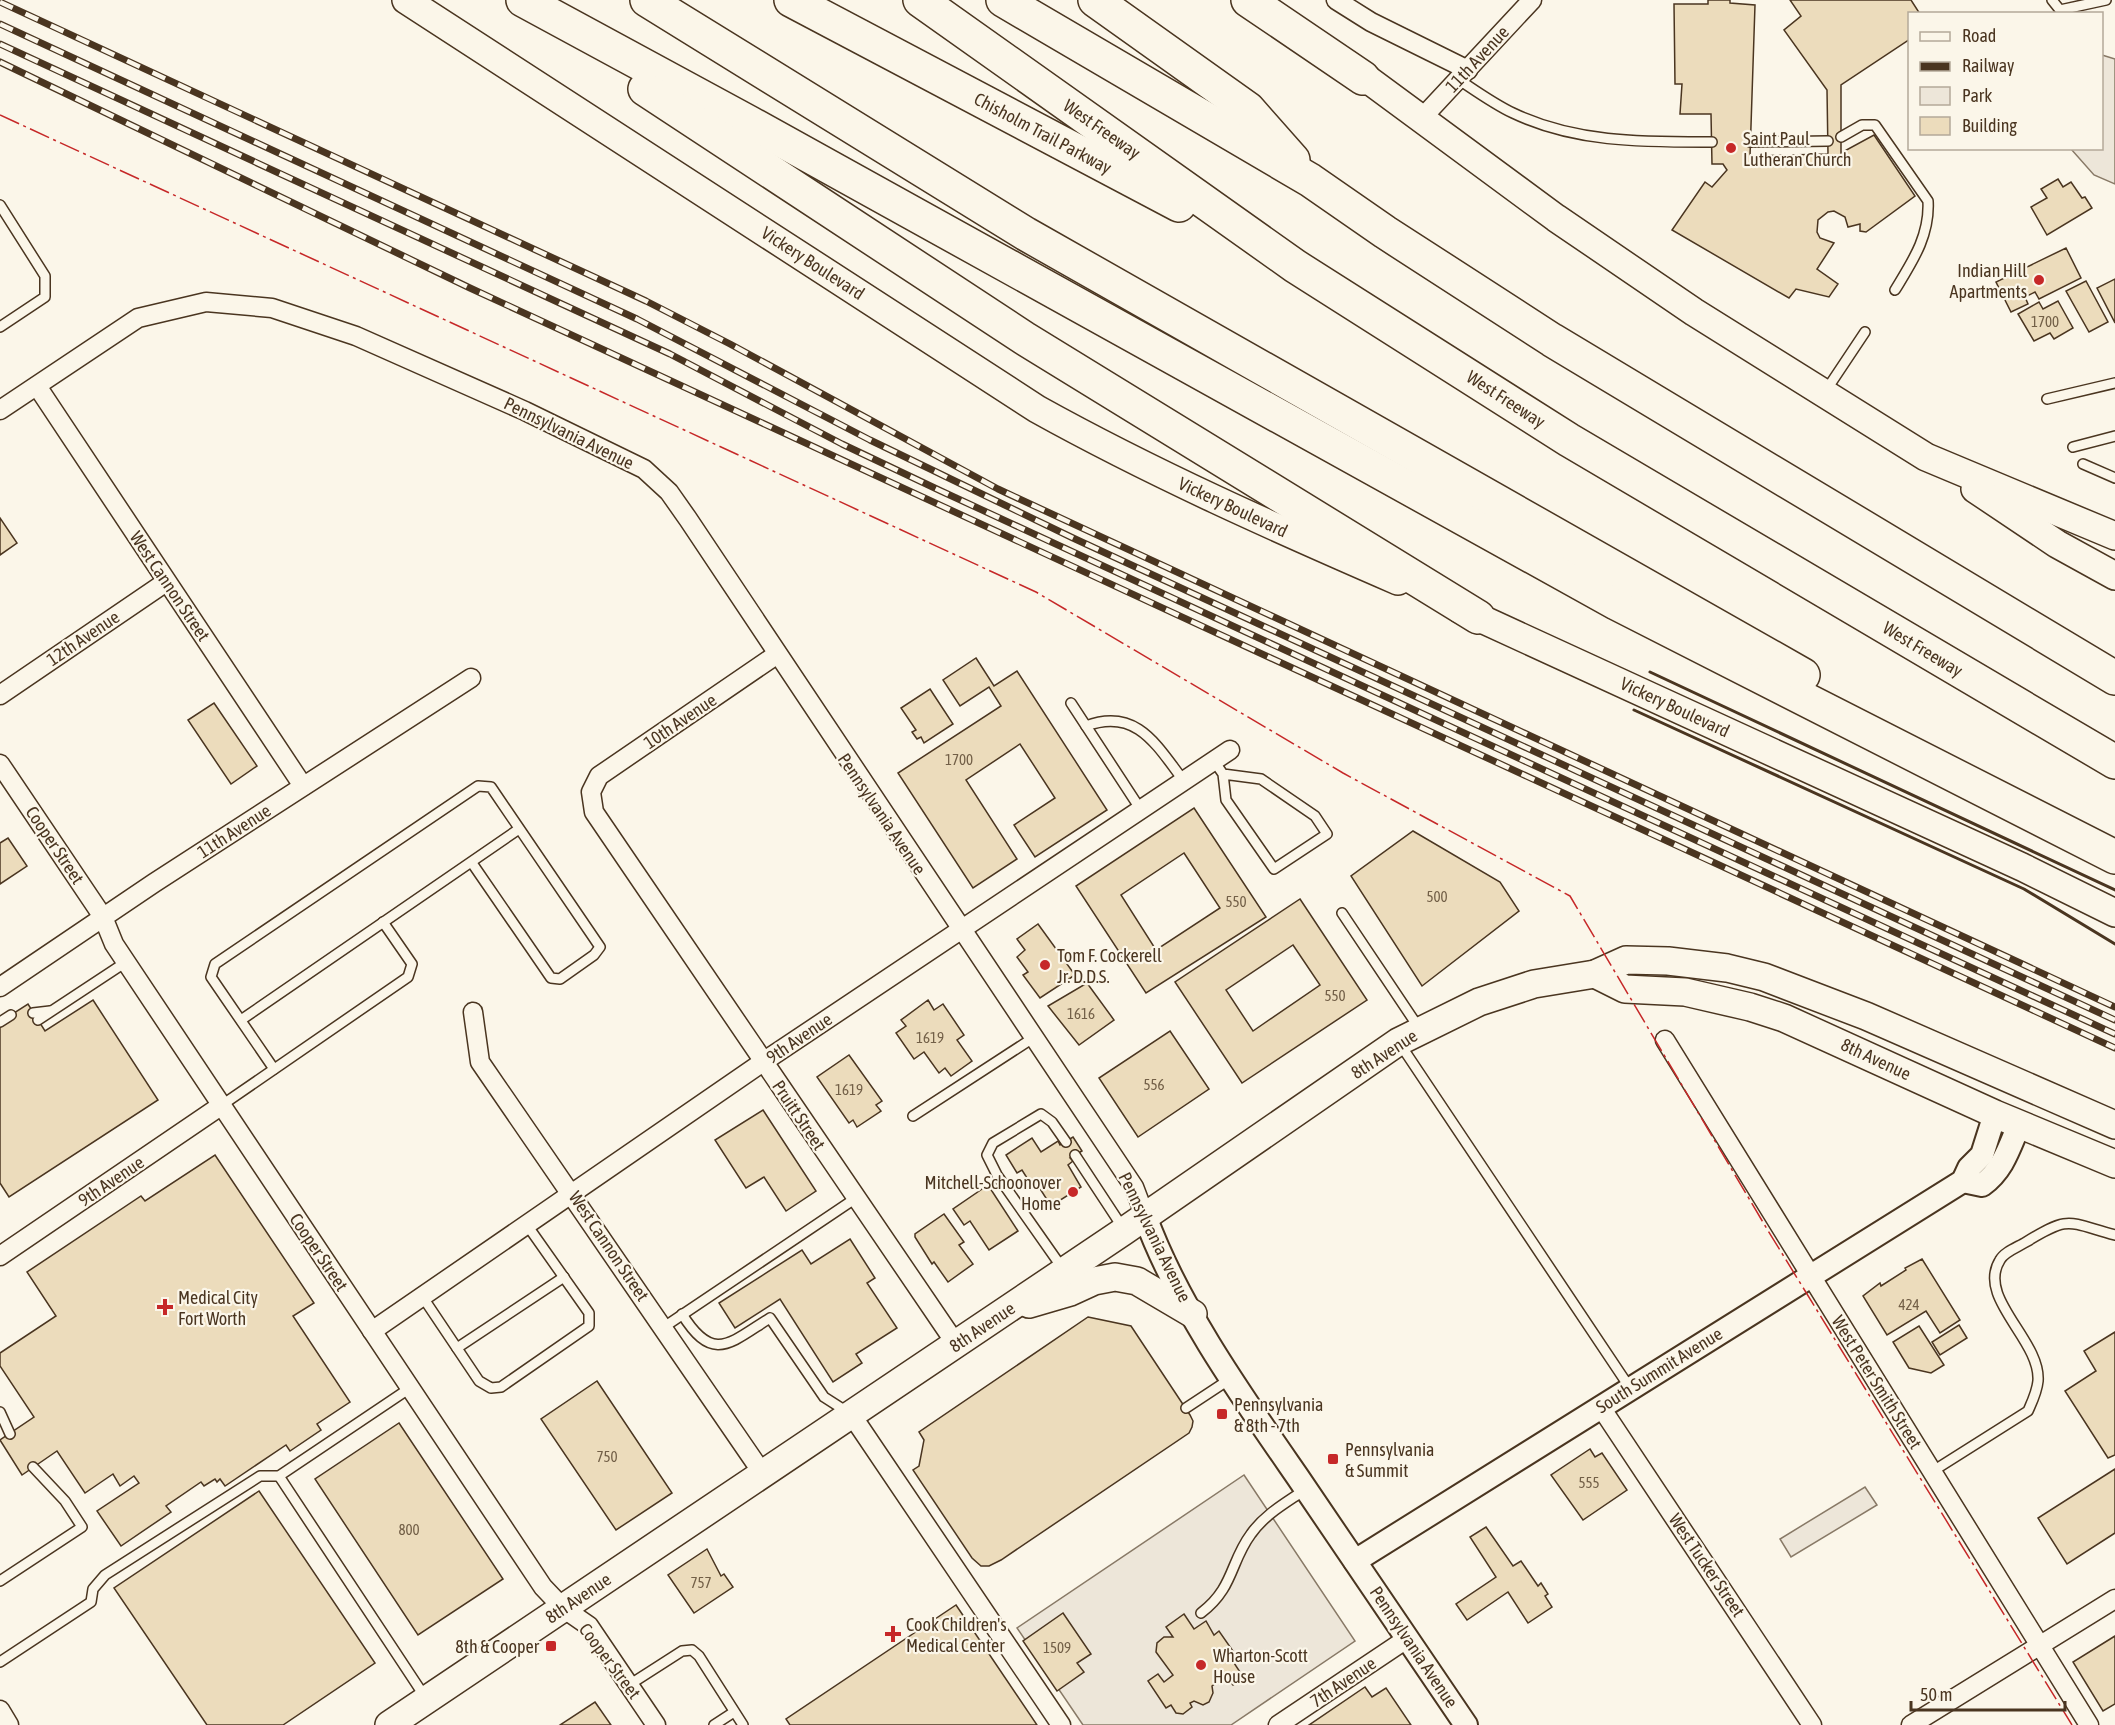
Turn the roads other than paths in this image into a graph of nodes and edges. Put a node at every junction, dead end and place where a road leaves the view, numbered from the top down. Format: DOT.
graph roads {
  1 [pos="406,0"];
  2 [pos="508,0"];
  3 [pos="523,0"];
  4 [pos="647,0"];
  5 [pos="791,0"];
  6 [pos="920,0"];
  7 [pos="1003,0"];
  8 [pos="1095,0"];
  9 [pos="1248,0"];
  10 [pos="1267,0"];
  11 [pos="1336,0"];
  12 [pos="1532,0"];
  13 [pos="2052,0"];
  14 [pos="2106,0"];
  15 [pos="1463,75"];
  16 [pos="1363,78"];
  17 [pos="1422,118"];
  18 [pos="741,133"];
  19 [pos="1841,137"];
  20 [pos="1828,141"];
  21 [pos="1712,142"];
  22 [pos="1750,142"];
  23 [pos="1310,180"];
  24 [pos="0,205"];
  25 [pos="1295,266"];
  26 [pos="1896,290"];
  27 [pos="0,327"];
  28 [pos="1865,332"];
  29 [pos="2115,383"];
  30 [pos="37,386"];
  31 [pos="1824,394"];
  32 [pos="2046,399"];
  33 [pos="0,410"];
  34 [pos="2115,436"];
  35 [pos="2073,447"];
  36 [pos="1926,458"];
  37 [pos="2083,464"];
  38 [pos="2115,478"];
  39 [pos="2115,536"];
  40 [pos="2115,576"];
  41 [pos="166,582"];
  42 [pos="1478,617"];
  43 [pos="776,655"];
  44 [pos="471,678"];
  45 [pos="2115,678"];
  46 [pos="0,695"];
  47 [pos="1071,703"];
  48 [pos="1086,726"];
  49 [pos="1230,750"];
  50 [pos="2115,762"];
  51 [pos="0,764"];
  52 [pos="1219,767"];
  53 [pos="1184,781"];
  54 [pos="303,786"];
  55 [pos="591,792"];
  56 [pos="1141,810"];
  57 [pos="519,829"];
  58 [pos="2115,855"];
  59 [pos="472,863"];
  60 [pos="1342,913"];
  61 [pos="2115,913"];
  62 [pos="103,917"];
  63 [pos="383,922"];
  64 [pos="960,931"];
  65 [pos="126,962"];
  66 [pos="1595,974"];
  67 [pos="0,987"];
  68 [pos="473,1012"];
  69 [pos="11,1015"];
  70 [pos="36,1016"];
  71 [pos="241,1020"];
  72 [pos="0,1022"];
  73 [pos="1409,1036"];
  74 [pos="1033,1038"];
  75 [pos="1665,1040"];
  76 [pos="763,1062"];
  77 [pos="274,1069"];
  78 [pos="222,1106"];
  79 [pos="913,1116"];
  80 [pos="2007,1119"];
  81 [pos="2115,1125"];
  82 [pos="1066,1142"];
  83 [pos="1075,1155"];
  84 [pos="2115,1164"];
  85 [pos="573,1193"];
  86 [pos="856,1198"];
  87 [pos="1135,1223"];
  88 [pos="526,1225"];
  89 [pos="2115,1235"];
  90 [pos="0,1256"];
  91 [pos="1065,1271"];
  92 [pos="1810,1275"];
  93 [pos="564,1277"];
  94 [pos="422,1296"];
  95 [pos="1007,1310"];
  96 [pos="682,1314"];
  97 [pos="1193,1314"];
  98 [pos="664,1327"];
  99 [pos="372,1331"];
  100 [pos="956,1344"];
  101 [pos="457,1347"];
  102 [pos="1232,1377"];
  103 [pos="410,1388"];
  104 [pos="1630,1388"];
  105 [pos="1600,1406"];
  106 [pos="1186,1408"];
  107 [pos="0,1412"];
  108 [pos="851,1414"];
  109 [pos="10,1434"];
  110 [pos="33,1467"];
  111 [pos="1933,1471"];
  112 [pos="763,1474"];
  113 [pos="279,1476"];
  114 [pos="1306,1489"];
  115 [pos="1355,1561"];
  116 [pos="0,1581"];
  117 [pos="2115,1599"];
  118 [pos="563,1608"];
  119 [pos="1201,1613"];
  120 [pos="1408,1638"];
  121 [pos="2040,1646"];
  122 [pos="0,1662"];
  123 [pos="629,1685"];
  124 [pos="427,1700"];
  125 [pos="0,1710"];
  126 [pos="734,1712"];
  127 [pos="9,1725"];
  128 [pos="388,1725"];
  129 [pos="656,1725"];
  130 [pos="714,1725"];
  131 [pos="743,1725"];
  132 [pos="1060,1725"];
  133 [pos="1278,1725"];
  134 [pos="1466,1725"];
  135 [pos="1812,1725"];
  136 [pos="1911,1725"];
  137 [pos="2089,1725"];
  1 -- 42 [label="main road, Vickery Boulevard"];
  2 -- 18 [label="highway"];
  3 -- 18 [label="highway"];
  4 -- 58 [label="highway"];
  5 -- 25 [label="highway, Chisholm Trail Parkway"];
  6 -- 25 [label="highway, West Freeway"];
  7 -- 23 [label="highway"];
  8 -- 23 [label="highway"];
  9 -- 16 [label="highway"];
  10 -- 16 [label="main road"];
  11 -- 15 [label="street"];
  12 -- 15 [label="street, 11th Avenue"];
  13 -- 14 [label="lane"];
  15 -- 17 [label="street, 11th Avenue"];
  15 -- 21 [label="lane"];
  16 -- 17 [label="main road"];
  17 -- 31 [label="main road"];
  18 -- 42 [label="highway"];
  18 -- 58 [label="highway"];
  19 -- 26 [label="lane"];
  20 -- 22 [label="lane"];
  23 -- 45 [label="highway"];
  24 -- 27 [label="lane"];
  25 -- 50 [label="highway, West Freeway"];
  28 -- 31 [label="lane"];
  29 -- 32 [label="lane"];
  30 -- 33 [label="street, Pennsylvania Avenue"];
  30 -- 41 [label="street, West Cannon Street"];
  30 -- 43 [label="street, Pennsylvania Avenue"];
  31 -- 36 [label="main road"];
  34 -- 35 [label="lane"];
  36 -- 39 [label="main road"];
  36 -- 40 [label="main road"];
  37 -- 38 [label="lane"];
  41 -- 46 [label="street, 12th Avenue"];
  41 -- 54 [label="street, West Cannon Street"];
  42 -- 61 [label="main road, Vickery Boulevard"];
  43 -- 55 [label="street, 10th Avenue"];
  43 -- 64 [label="street, Pennsylvania Avenue"];
  44 -- 54 [label="street, 11th Avenue"];
  47 -- 48 [label="lane"];
  48 -- 53 [label="lane"];
  48 -- 56 [label="lane"];
  49 -- 52 [label="street, 9th Avenue"];
  51 -- 62 [label="street, Cooper Street"];
  52 -- 52 [label="lane"];
  52 -- 53 [label="street, 9th Avenue"];
  53 -- 56 [label="street, 9th Avenue"];
  54 -- 62 [label="street, 11th Avenue"];
  55 -- 76 [label="street, Pruitt Street"];
  56 -- 64 [label="street, 9th Avenue"];
  57 -- 59 [label="lane"];
  57 -- 59 [label="lane"];
  57 -- 71 [label="lane"];
  59 -- 63 [label="lane"];
  60 -- 73 [label="lane"];
  62 -- 65 [label="street, Cooper Street"];
  62 -- 67 [label="street, 11th Avenue"];
  63 -- 71 [label="lane"];
  63 -- 77 [label="lane"];
  64 -- 74 [label="street, Pennsylvania Avenue"];
  64 -- 76 [label="street, 9th Avenue"];
  65 -- 70 [label="lane"];
  65 -- 78 [label="street, Cooper Street"];
  66 -- 73 [label="main road, 8th Avenue"];
  66 -- 80 [label="main road, 8th Avenue"];
  66 -- 81 [label="main road, 8th Avenue"];
  68 -- 85 [label="street, West Cannon Street"];
  69 -- 72 [label="lane"];
  71 -- 77 [label="lane"];
  73 -- 87 [label="main road, 8th Avenue"];
  73 -- 104 [label="lane"];
  74 -- 79 [label="lane"];
  74 -- 87 [label="street, Pennsylvania Avenue"];
  75 -- 92 [label="street, West Peter Smith Street"];
  76 -- 85 [label="street, 9th Avenue"];
  76 -- 86 [label="street, Pruitt Street"];
  77 -- 78 [label="lane"];
  78 -- 90 [label="street, 9th Avenue"];
  78 -- 99 [label="street, Cooper Street"];
  80 -- 84 [label="main road, 8th Avenue"];
  80 -- 92 [label="street, South Summit Avenue"];
  82 -- 91 [label="lane"];
  83 -- 87 [label="lane"];
  85 -- 88 [label="street, 9th Avenue"];
  85 -- 98 [label="street, West Cannon Street"];
  86 -- 96 [label="lane"];
  86 -- 100 [label="street, Pruitt Street"];
  87 -- 91 [label="main road, 8th Avenue"];
  87 -- 97 [label="street, Pennsylvania Avenue"];
  88 -- 93 [label="lane"];
  88 -- 94 [label="street, 9th Avenue"];
  89 -- 111 [label="lane"];
  91 -- 95 [label="main road, 8th Avenue"];
  92 -- 104 [label="street, South Summit Avenue"];
  92 -- 111 [label="street, West Peter Smith Street"];
  93 -- 101 [label="lane"];
  93 -- 101 [label="lane"];
  94 -- 99 [label="street, 9th Avenue"];
  94 -- 101 [label="lane"];
  95 -- 97 [label="main road"];
  95 -- 100 [label="main road, 8th Avenue"];
  96 -- 98 [label="lane"];
  96 -- 108 [label="lane"];
  97 -- 102 [label="street, Pennsylvania Avenue"];
  98 -- 112 [label="street, West Cannon Street"];
  99 -- 103 [label="street, Cooper Street"];
  100 -- 108 [label="main road, 8th Avenue"];
  102 -- 106 [label="lane"];
  102 -- 114 [label="street, Pennsylvania Avenue"];
  103 -- 113 [label="lane"];
  103 -- 118 [label="street, Cooper Street"];
  104 -- 105 [label="street, South Summit Avenue"];
  105 -- 115 [label="street, South Summit Avenue"];
  105 -- 135 [label="street, West Tucker Street"];
  107 -- 109 [label="lane"];
  108 -- 112 [label="main road, 8th Avenue"];
  108 -- 132 [label="street"];
  110 -- 116 [label="lane"];
  111 -- 121 [label="street, West Peter Smith Street"];
  112 -- 118 [label="main road, 8th Avenue"];
  113 -- 122 [label="lane"];
  113 -- 124 [label="lane"];
  114 -- 115 [label="street, Pennsylvania Avenue"];
  114 -- 119 [label="lane"];
  115 -- 120 [label="street, Pennsylvania Avenue"];
  117 -- 121 [label="street"];
  118 -- 123 [label="street, Cooper Street"];
  118 -- 124 [label="main road, 8th Avenue"];
  120 -- 133 [label="street, 7th Avenue"];
  120 -- 134 [label="street, Pennsylvania Avenue"];
  121 -- 136 [label="street"];
  121 -- 137 [label="street, West Peter Smith Street"];
  123 -- 126 [label="lane"];
  123 -- 129 [label="street, Cooper Street"];
  124 -- 128 [label="main road, 8th Avenue"];
  125 -- 127 [label="street"];
  126 -- 130 [label="lane"];
  126 -- 131 [label="lane"];
}
